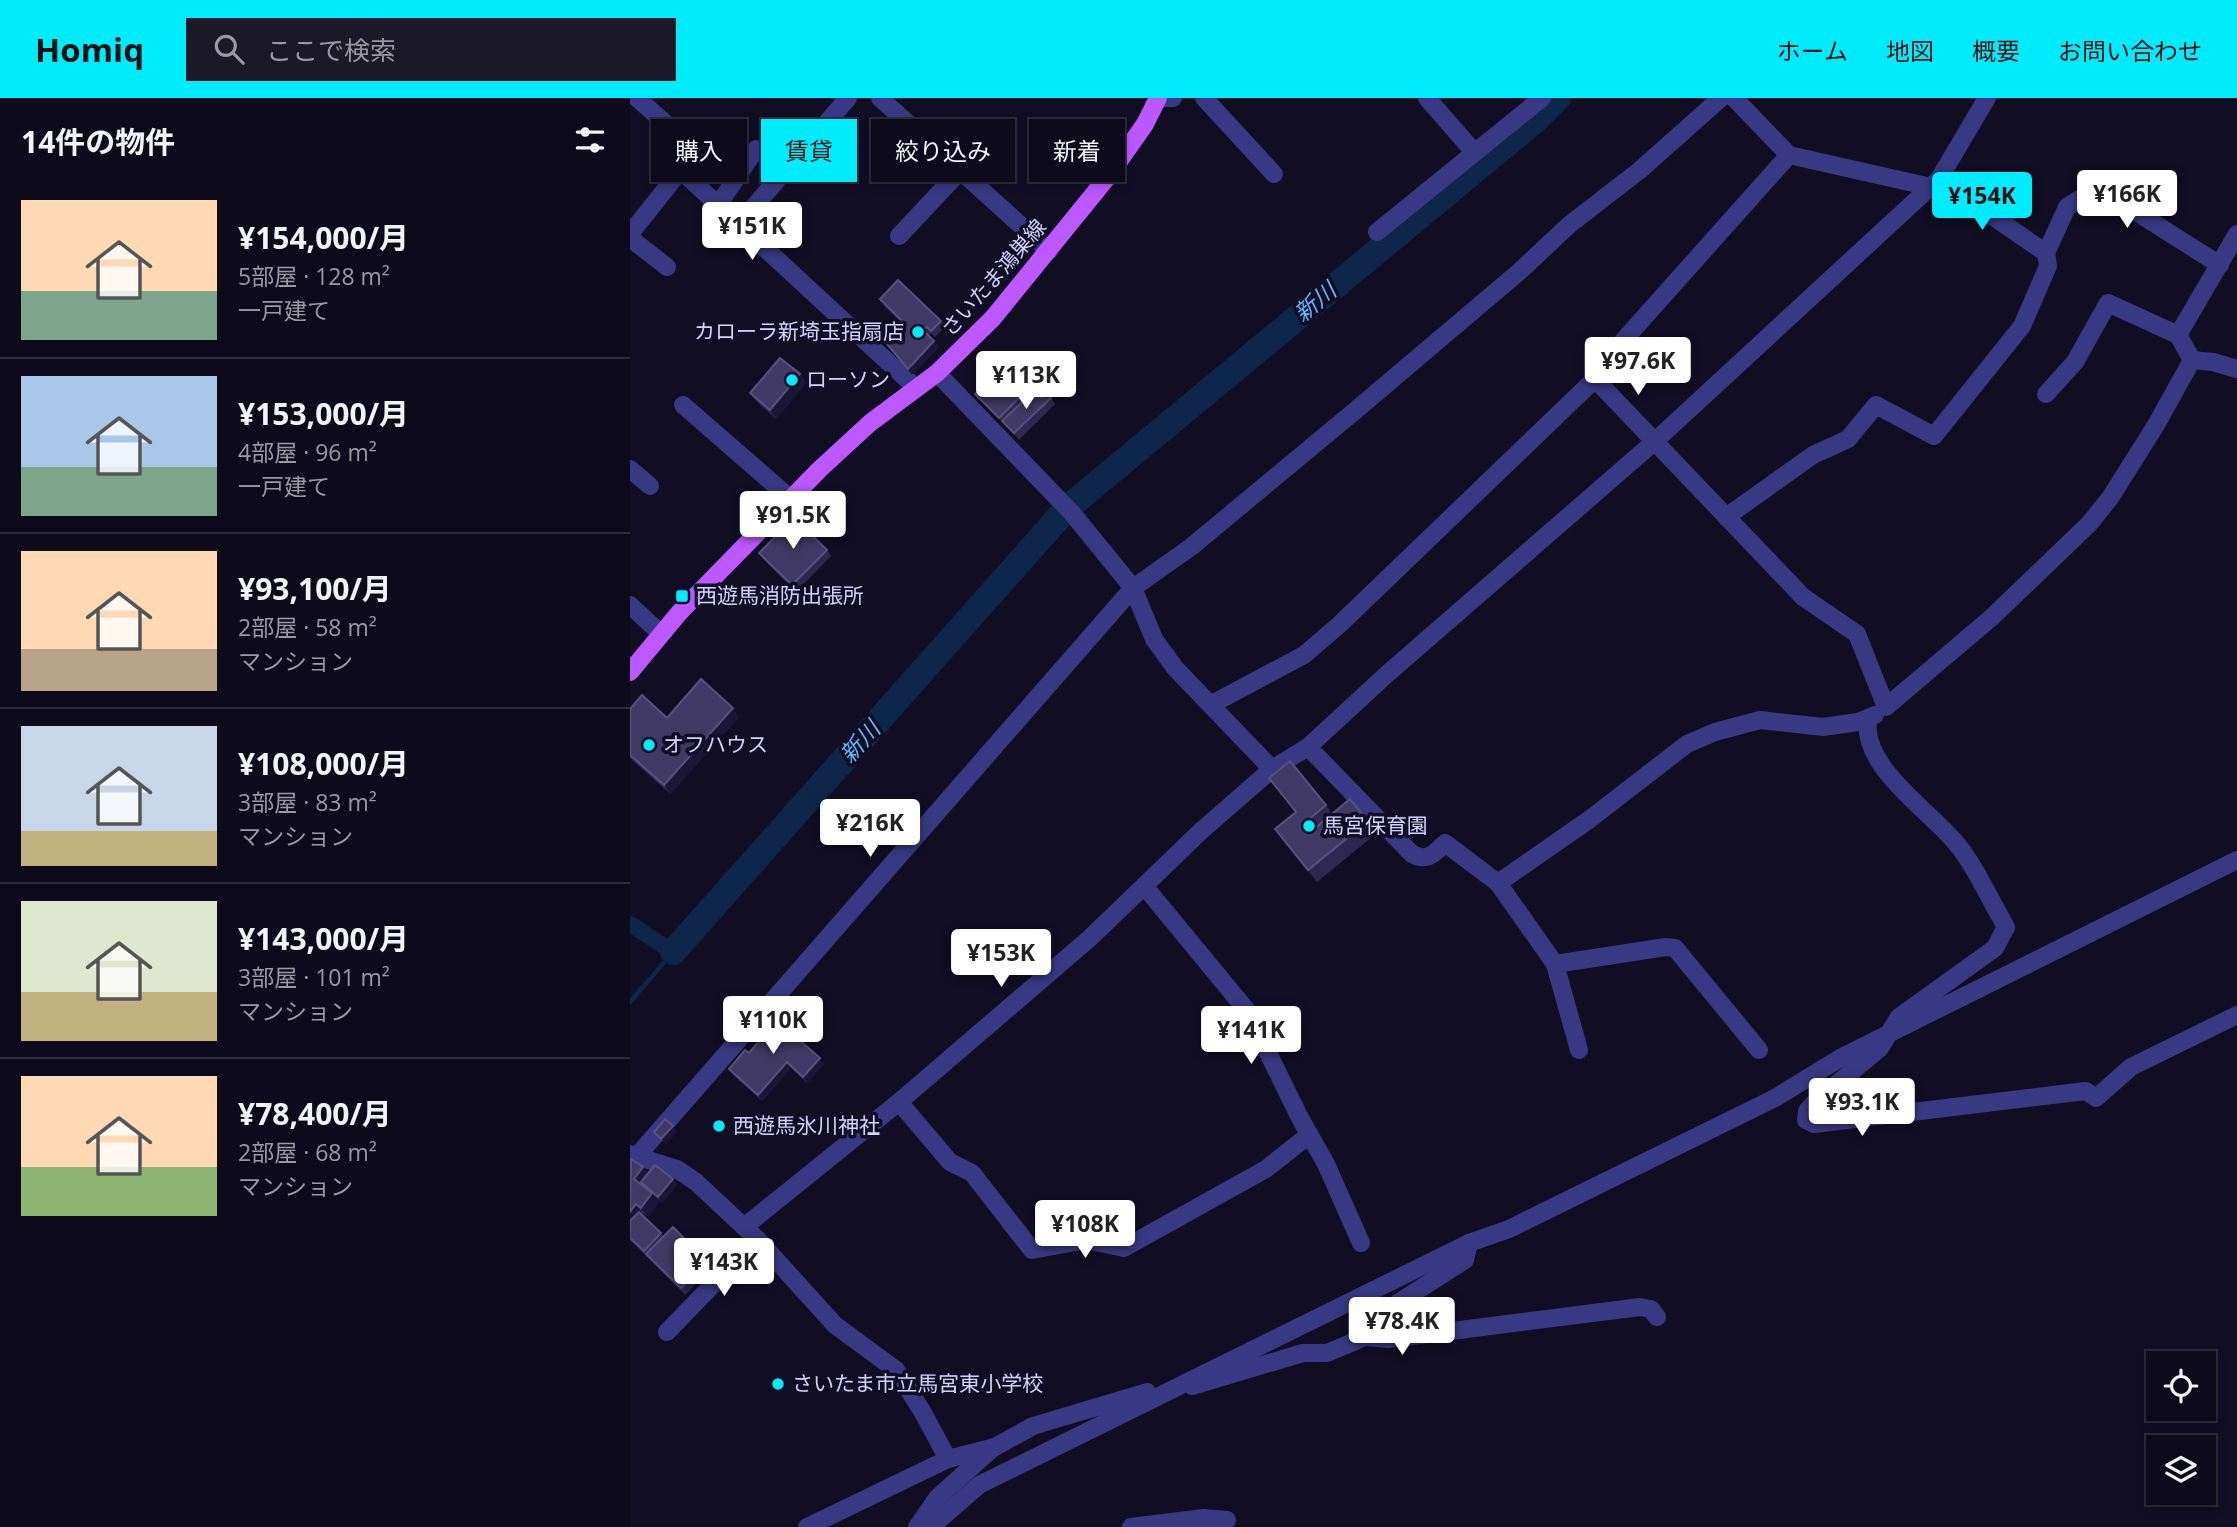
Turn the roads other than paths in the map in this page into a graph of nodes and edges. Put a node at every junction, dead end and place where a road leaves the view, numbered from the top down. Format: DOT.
graph roads {
  1 [pos="848,98"];
  2 [pos="880,98"];
  3 [pos="1159,98"];
  4 [pos="1173,98"];
  5 [pos="1204,98"];
  6 [pos="1427,98"];
  7 [pos="1542,98"];
  8 [pos="1721,98"];
  9 [pos="1734,98"];
  10 [pos="1987,98"];
  11 [pos="635,102"];
  12 [pos="658,119"];
  13 [pos="903,119"];
  14 [pos="756,149"];
  15 [pos="1474,152"];
  16 [pos="1789,155"];
  17 [pos="1274,174"];
  18 [pos="671,182"];
  19 [pos="693,182"];
  20 [pos="950,182"];
  21 [pos="971,182"];
  22 [pos="1935,183"];
  23 [pos="718,205"];
  24 [pos="739,224"];
  25 [pos="1377,232"];
  26 [pos="2237,234"];
  27 [pos="630,236"];
  28 [pos="898,236"];
  29 [pos="1049,251"];
  30 [pos="2046,253"];
  31 [pos="2220,265"];
  32 [pos="667,267"];
  33 [pos="2178,335"];
  34 [pos="2193,360"];
  35 [pos="2237,369"];
  36 [pos="937,373"];
  37 [pos="1594,379"];
  38 [pos="915,387"];
  39 [pos="2046,394"];
  40 [pos="682,405"];
  41 [pos="1654,442"];
  42 [pos="630,469"];
  43 [pos="650,486"];
  44 [pos="790,499"];
  45 [pos="1726,517"];
  46 [pos="1133,589"];
  47 [pos="630,605"];
  48 [pos="660,634"];
  49 [pos="630,672"];
  50 [pos="1212,704"];
  51 [pos="1886,707"];
  52 [pos="1868,719"];
  53 [pos="1308,747"];
  54 [pos="1272,769"];
  55 [pos="2237,860"];
  56 [pos="1498,883"];
  57 [pos="1145,887"];
  58 [pos="1555,964"];
  59 [pos="2237,1015"];
  60 [pos="1891,1033"];
  61 [pos="1580,1050"];
  62 [pos="1759,1050"];
  63 [pos="900,1102"];
  64 [pos="1309,1135"];
  65 [pos="632,1158"];
  66 [pos="751,1233"];
  67 [pos="1469,1243"];
  68 [pos="1361,1244"];
  69 [pos="1657,1317"];
  70 [pos="667,1332"];
  71 [pos="1365,1337"];
  72 [pos="1164,1392"];
  73 [pos="995,1447"];
  74 [pos="948,1459"];
  75 [pos="1227,1520"];
  76 [pos="807,1527"];
  77 [pos="917,1527"];
  78 [pos="931,1527"];
  79 [pos="1131,1527"];
  1 -- 24 [label="street"];
  2 -- 13 [label="street"];
  3 -- 4 [label="street"];
  3 -- 29 [label="main road, さいたま鴻巣線"];
  5 -- 17 [label="street"];
  6 -- 15 [label="street"];
  7 -- 15 [label="street"];
  8 -- 46 [label="street"];
  9 -- 16 [label="street"];
  10 -- 22 [label="street"];
  11 -- 12 [label="street"];
  14 -- 23 [label="street"];
  15 -- 25 [label="street"];
  16 -- 22 [label="street"];
  16 -- 37 [label="street"];
  18 -- 27 [label="street"];
  19 -- 23 [label="street"];
  20 -- 28 [label="street"];
  21 -- 29 [label="street"];
  22 -- 30 [label="street"];
  22 -- 41 [label="street"];
  23 -- 24 [label="street"];
  24 -- 38 [label="street"];
  26 -- 31 [label="street"];
  27 -- 32 [label="street"];
  29 -- 36 [label="main road, さいたま鴻巣線"];
  30 -- 31 [label="street"];
  30 -- 45 [label="street"];
  31 -- 33 [label="street"];
  33 -- 34 [label="street"];
  33 -- 39 [label="street"];
  34 -- 35 [label="street"];
  34 -- 51 [label="street"];
  36 -- 38 [label="main road, さいたま鴻巣線"];
  36 -- 46 [label="street"];
  37 -- 41 [label="street"];
  37 -- 50 [label="street"];
  38 -- 44 [label="main road, さいたま鴻巣線"];
  40 -- 44 [label="street"];
  41 -- 45 [label="street"];
  41 -- 53 [label="street"];
  42 -- 43 [label="street"];
  44 -- 48 [label="main road, さいたま鴻巣線"];
  45 -- 51 [label="street"];
  46 -- 50 [label="street"];
  46 -- 65 [label="street"];
  47 -- 48 [label="street"];
  48 -- 49 [label="main road, さいたま鴻巣線"];
  50 -- 54 [label="street"];
  51 -- 52 [label="street"];
  52 -- 56 [label="street"];
  52 -- 60 [label="street"];
  53 -- 54 [label="street"];
  53 -- 56 [label="street"];
  54 -- 57 [label="street"];
  55 -- 60 [label="street"];
  56 -- 58 [label="street"];
  57 -- 63 [label="street"];
  57 -- 64 [label="street"];
  58 -- 61 [label="street"];
  58 -- 62 [label="street"];
  59 -- 60 [label="street"];
  60 -- 67 [label="street"];
  63 -- 64 [label="street"];
  63 -- 66 [label="street"];
  64 -- 68 [label="street"];
  65 -- 66 [label="street"];
  66 -- 70 [label="street"];
  66 -- 74 [label="street"];
  67 -- 71 [label="street"];
  67 -- 72 [label="street"];
  69 -- 71 [label="street"];
  71 -- 72 [label="street"];
  72 -- 73 [label="street"];
  72 -- 78 [label="street"];
  73 -- 74 [label="street"];
  73 -- 77 [label="street"];
  74 -- 76 [label="street"];
  75 -- 79 [label="street"];
}
